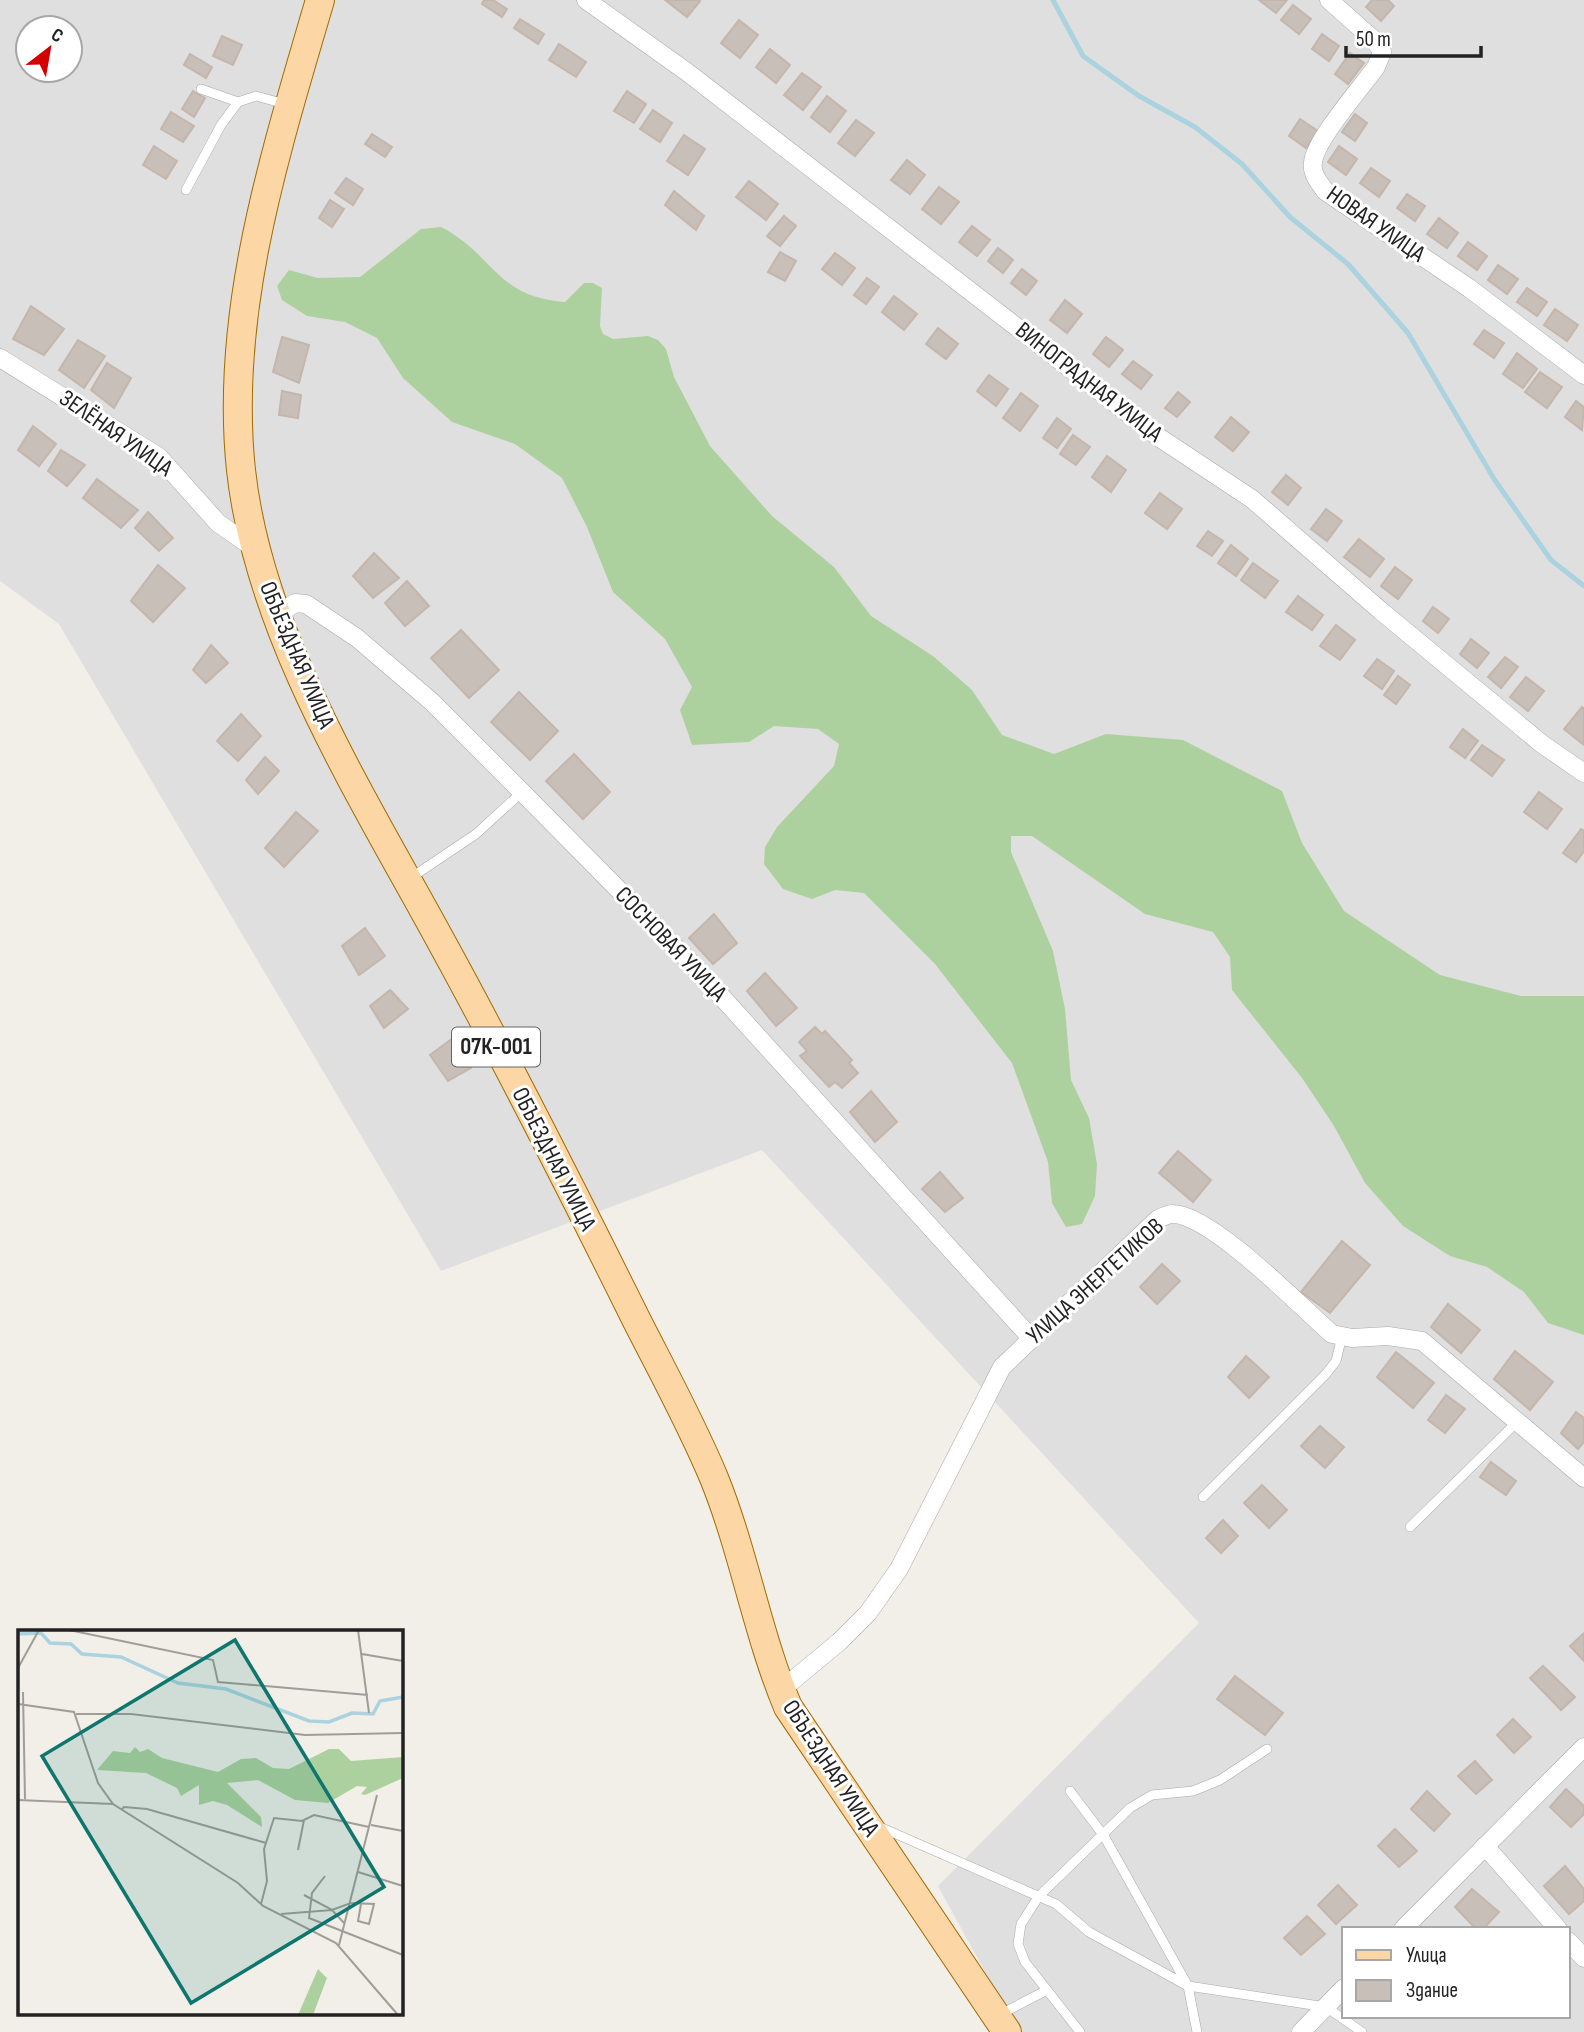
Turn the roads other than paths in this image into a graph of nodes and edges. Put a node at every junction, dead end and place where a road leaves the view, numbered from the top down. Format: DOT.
graph roads {
  1 [pos="320,0"];
  2 [pos="586,0"];
  3 [pos="1329,0"];
  4 [pos="201,89"];
  5 [pos="238,102"];
  6 [pos="290,105"];
  7 [pos="186,190"];
  8 [pos="0,358"];
  9 [pos="1584,375"];
  10 [pos="254,548"];
  11 [pos="276,617"];
  12 [pos="1584,773"];
  13 [pos="522,792"];
  14 [pos="407,880"];
  15 [pos="1342,1336"];
  16 [pos="1031,1338"];
  17 [pos="1518,1422"];
  18 [pos="1584,1478"];
  19 [pos="1203,1497"];
  20 [pos="1410,1527"];
  21 [pos="781,1690"];
  22 [pos="1584,1747"];
  23 [pos="1267,1748"];
  24 [pos="1070,1791"];
  25 [pos="865,1820"];
  26 [pos="1104,1836"];
  27 [pos="1485,1846"];
  28 [pos="1039,1896"];
  29 [pos="1405,1927"];
  30 [pos="1556,1927"];
  31 [pos="1570,1943"];
  32 [pos="1584,1958"];
  33 [pos="1188,1986"];
  34 [pos="1048,1990"];
  35 [pos="1342,1990"];
  36 [pos="1326,2007"];
  37 [pos="1002,2024"];
  38 [pos="1080,2032"];
  39 [pos="1197,2032"];
  40 [pos="1301,2032"];
  41 [pos="1362,2032"];
  1 -- 6 [label="main road, ОБЪЕЗДНАЯ УЛИЦА / 07К-001"];
  2 -- 12 [label="street, ВИНОГРАДНАЯ УЛИЦА"];
  3 -- 9 [label="street, НОВАЯ УЛИЦА"];
  4 -- 5 [label="lane"];
  5 -- 6 [label="lane"];
  5 -- 7 [label="lane"];
  6 -- 10 [label="main road, ОБЪЕЗДНАЯ УЛИЦА / 07К-001"];
  8 -- 10 [label="street, ЗЕЛЁНАЯ УЛИЦА"];
  10 -- 11 [label="main road, ОБЪЕЗДНАЯ УЛИЦА / 07К-001"];
  11 -- 13 [label="street, СОСНОВАЯ УЛИЦА"];
  11 -- 14 [label="main road, ОБЪЕЗДНАЯ УЛИЦА / 07К-001"];
  13 -- 14 [label="lane"];
  13 -- 16 [label="street, СОСНОВАЯ УЛИЦА"];
  14 -- 21 [label="main road, ОБЪЕЗДНАЯ УЛИЦА / 07К-001"];
  15 -- 16 [label="street, УЛИЦА ЭНЕРГЕТИКОВ"];
  15 -- 17 [label="street"];
  15 -- 19 [label="lane"];
  16 -- 21 [label="street, УЛИЦА ЭНЕРГЕТИКОВ"];
  17 -- 18 [label="street"];
  17 -- 20 [label="lane"];
  21 -- 25 [label="main road, ОБЪЕЗДНАЯ УЛИЦА / 07К-001"];
  22 -- 27 [label="street"];
  23 -- 26 [label="lane"];
  24 -- 26 [label="lane"];
  25 -- 28 [label="lane"];
  25 -- 37 [label="main road, ОБЪЕЗДНАЯ УЛИЦА / 07К-001"];
  26 -- 28 [label="lane"];
  26 -- 33 [label="lane"];
  27 -- 29 [label="street"];
  27 -- 30 [label="street"];
  28 -- 33 [label="lane"];
  28 -- 34 [label="lane"];
  31 -- 32 [label="street"];
  33 -- 36 [label="lane"];
  33 -- 39 [label="lane"];
  34 -- 37 [label="lane"];
  34 -- 38 [label="lane"];
  35 -- 36 [label="street"];
  36 -- 40 [label="street"];
  36 -- 41 [label="lane"];
}
